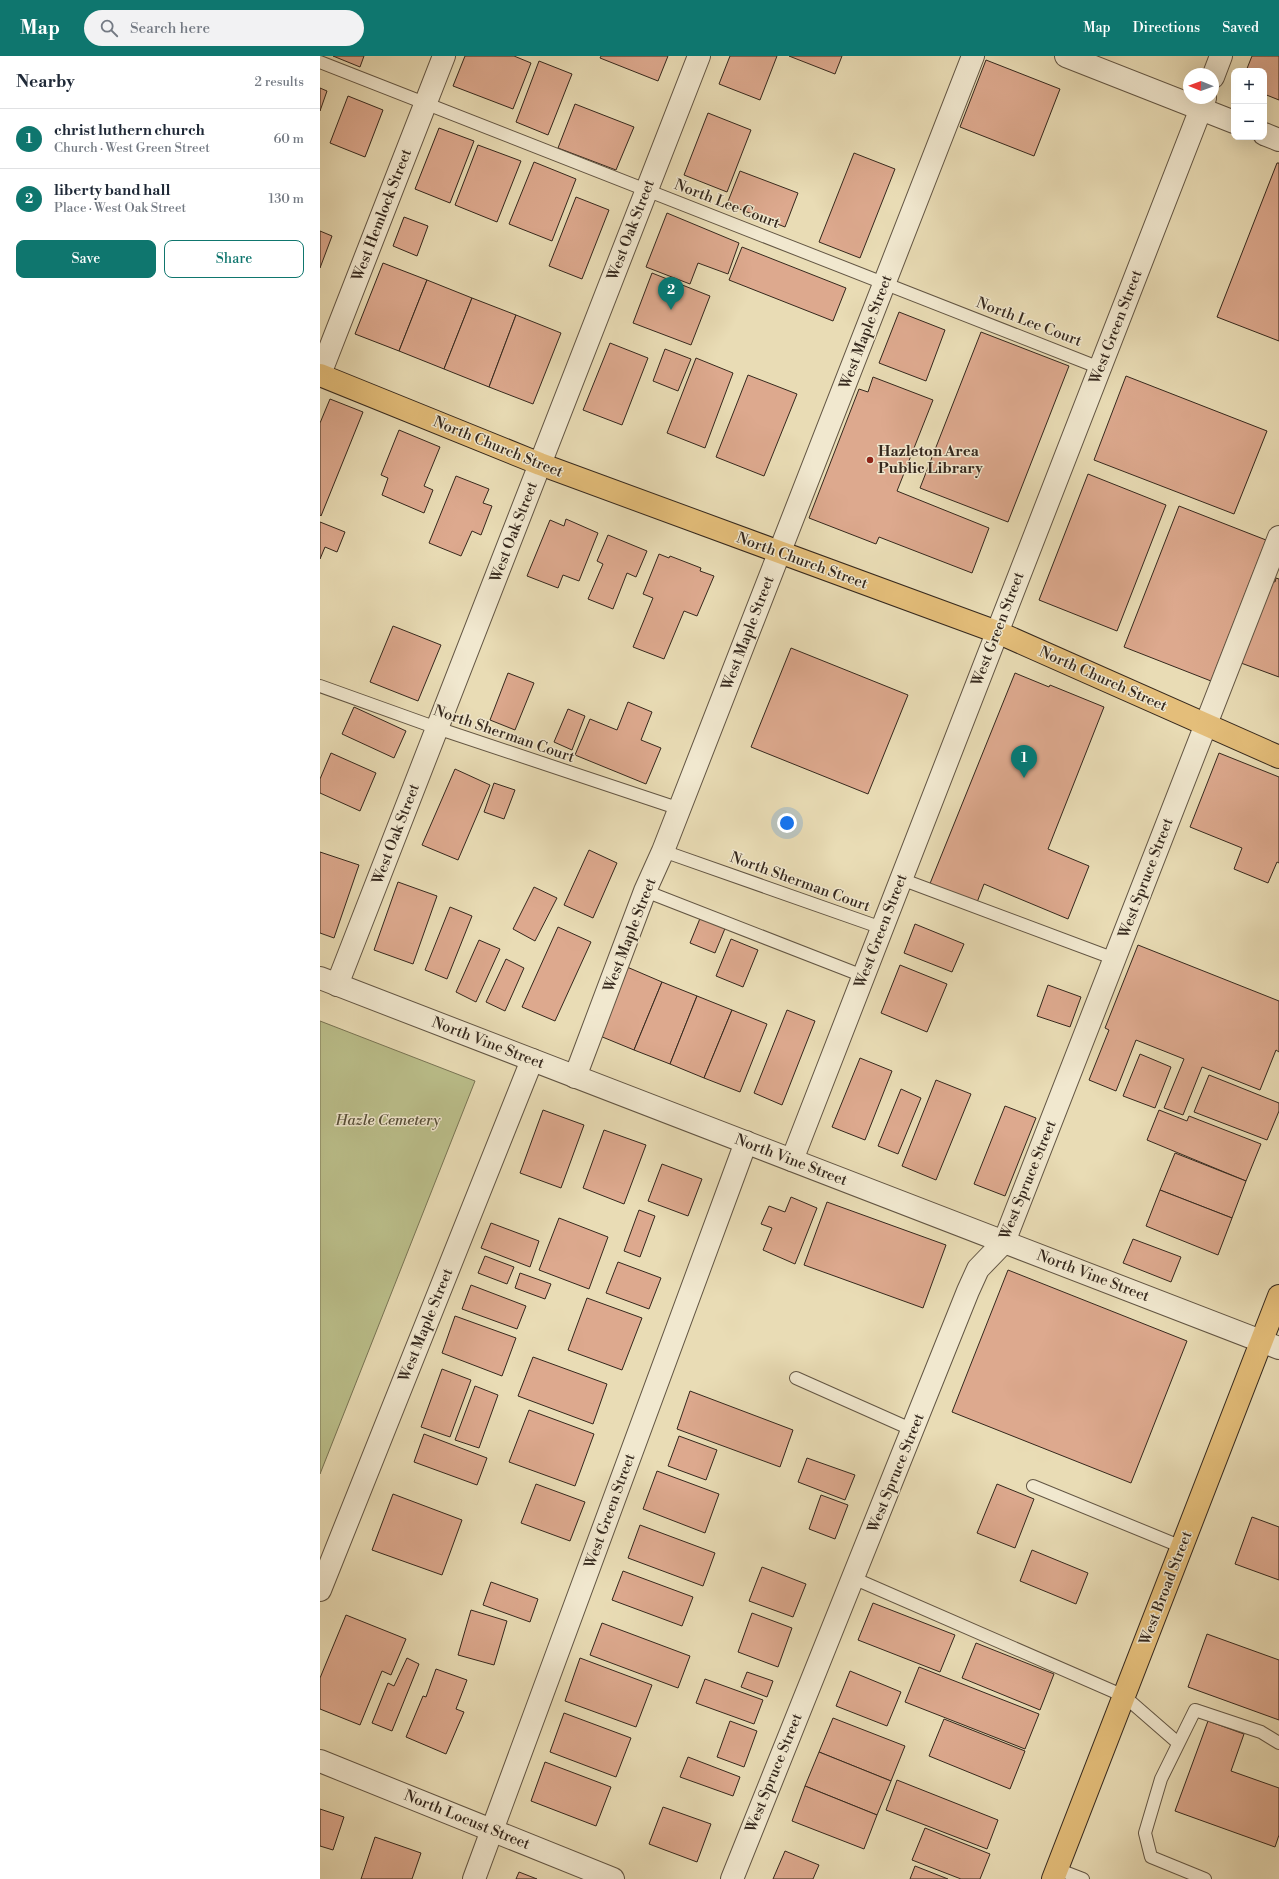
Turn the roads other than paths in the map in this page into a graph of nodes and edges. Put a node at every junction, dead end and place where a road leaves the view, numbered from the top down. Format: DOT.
graph roads {
  1 [pos="444,56"];
  2 [pos="699,56"];
  3 [pos="973,56"];
  4 [pos="1066,56"];
  5 [pos="1221,56"];
  6 [pos="320,62"];
  7 [pos="1216,68"];
  8 [pos="1183,96"];
  9 [pos="425,103"];
  10 [pos="1203,104"];
  11 [pos="1205,104"];
  12 [pos="1231,120"];
  13 [pos="1267,135"];
  14 [pos="1279,140"];
  15 [pos="646,190"];
  16 [pos="884,283"];
  17 [pos="1100,368"];
  18 [pos="320,374"];
  19 [pos="540,464"];
  20 [pos="1279,537"];
  21 [pos="779,553"];
  22 [pos="997,632"];
  23 [pos="320,686"];
  24 [pos="1206,724"];
  25 [pos="437,728"];
  26 [pos="1279,757"];
  27 [pos="680,809"];
  28 [pos="663,851"];
  29 [pos="901,879"];
  30 [pos="646,891"];
  31 [pos="882,928"];
  32 [pos="1115,959"];
  33 [pos="863,976"];
  34 [pos="329,982"];
  35 [pos="532,1060"];
  36 [pos="576,1077"];
  37 [pos="746,1142"];
  38 [pos="792,1160"];
  39 [pos="1004,1242"];
  40 [pos="1279,1296"];
  41 [pos="1270,1345"];
  42 [pos="796,1378"];
  43 [pos="913,1430"];
  44 [pos="1033,1486"];
  45 [pos="1182,1547"];
  46 [pos="853,1578"];
  47 [pos="320,1590"];
  48 [pos="1124,1696"];
  49 [pos="1279,1743"];
  50 [pos="1178,1744"];
  51 [pos="320,1761"];
  52 [pos="492,1830"];
  53 [pos="1055,1874"];
  54 [pos="474,1879"];
  55 [pos="613,1879"];
  56 [pos="732,1879"];
  57 [pos="1082,1879"];
  58 [pos="1205,1879"];
  1 -- 9 [label="street, West Hemlock Street"];
  2 -- 15 [label="street, West Oak Street"];
  3 -- 16 [label="street, West Maple Street"];
  4 -- 8 [label="street"];
  5 -- 7 [label="street"];
  6 -- 9 [label="lane, North Lee Court"];
  9 -- 15 [label="lane, North Lee Court"];
  9 -- 18 [label="street, West Hemlock Street"];
  10 -- 17 [label="street, West Green Street"];
  11 -- 12 [label="street"];
  13 -- 14 [label="street"];
  15 -- 16 [label="lane, North Lee Court"];
  15 -- 19 [label="street, West Oak Street"];
  16 -- 17 [label="lane, North Lee Court"];
  16 -- 21 [label="street, West Maple Street"];
  17 -- 22 [label="street, West Green Street"];
  18 -- 19 [label="main road, North Church Street"];
  19 -- 21 [label="main road, North Church Street"];
  19 -- 25 [label="street, West Oak Street"];
  20 -- 24 [label="street, West Spruce Street"];
  21 -- 22 [label="main road, North Church Street"];
  21 -- 27 [label="street, West Maple Street"];
  22 -- 24 [label="main road, North Church Street"];
  22 -- 29 [label="street, West Green Street"];
  23 -- 25 [label="lane, North Sherman Court"];
  24 -- 26 [label="main road, North Church Street"];
  24 -- 32 [label="street, West Spruce Street"];
  25 -- 27 [label="lane, North Sherman Court"];
  25 -- 34 [label="street, West Oak Street"];
  27 -- 28 [label="street, West Maple Street"];
  28 -- 30 [label="street, West Maple Street"];
  28 -- 31 [label="lane, North Sherman Court"];
  29 -- 31 [label="street, West Green Street"];
  29 -- 32 [label="lane"];
  30 -- 33 [label="lane"];
  30 -- 36 [label="street, West Maple Street"];
  31 -- 33 [label="street, West Green Street"];
  32 -- 39 [label="street, West Spruce Street"];
  33 -- 38 [label="street, West Green Street"];
  34 -- 35 [label="street, North Vine Street"];
  35 -- 36 [label="street, North Vine Street"];
  35 -- 47 [label="street, West Maple Street"];
  36 -- 37 [label="street, North Vine Street"];
  37 -- 38 [label="street, North Vine Street"];
  37 -- 52 [label="street, West Green Street"];
  38 -- 39 [label="street, North Vine Street"];
  39 -- 41 [label="street, North Vine Street"];
  39 -- 43 [label="street, West Spruce Street"];
  40 -- 41 [label="main road, West Broad Street"];
  41 -- 45 [label="main road, West Broad Street"];
  42 -- 43 [label="lane"];
  43 -- 46 [label="street, West Spruce Street"];
  44 -- 45 [label="lane"];
  45 -- 48 [label="main road, West Broad Street"];
  46 -- 48 [label="lane"];
  46 -- 56 [label="street, West Spruce Street"];
  48 -- 50 [label="lane"];
  48 -- 53 [label="main road, West Broad Street"];
  49 -- 50 [label="lane"];
  50 -- 58 [label="lane"];
  51 -- 52 [label="street, North Locust Street"];
  52 -- 54 [label="street, West Green Street"];
  52 -- 55 [label="street, North Locust Street"];
  53 -- 57 [label="lane"];
}
